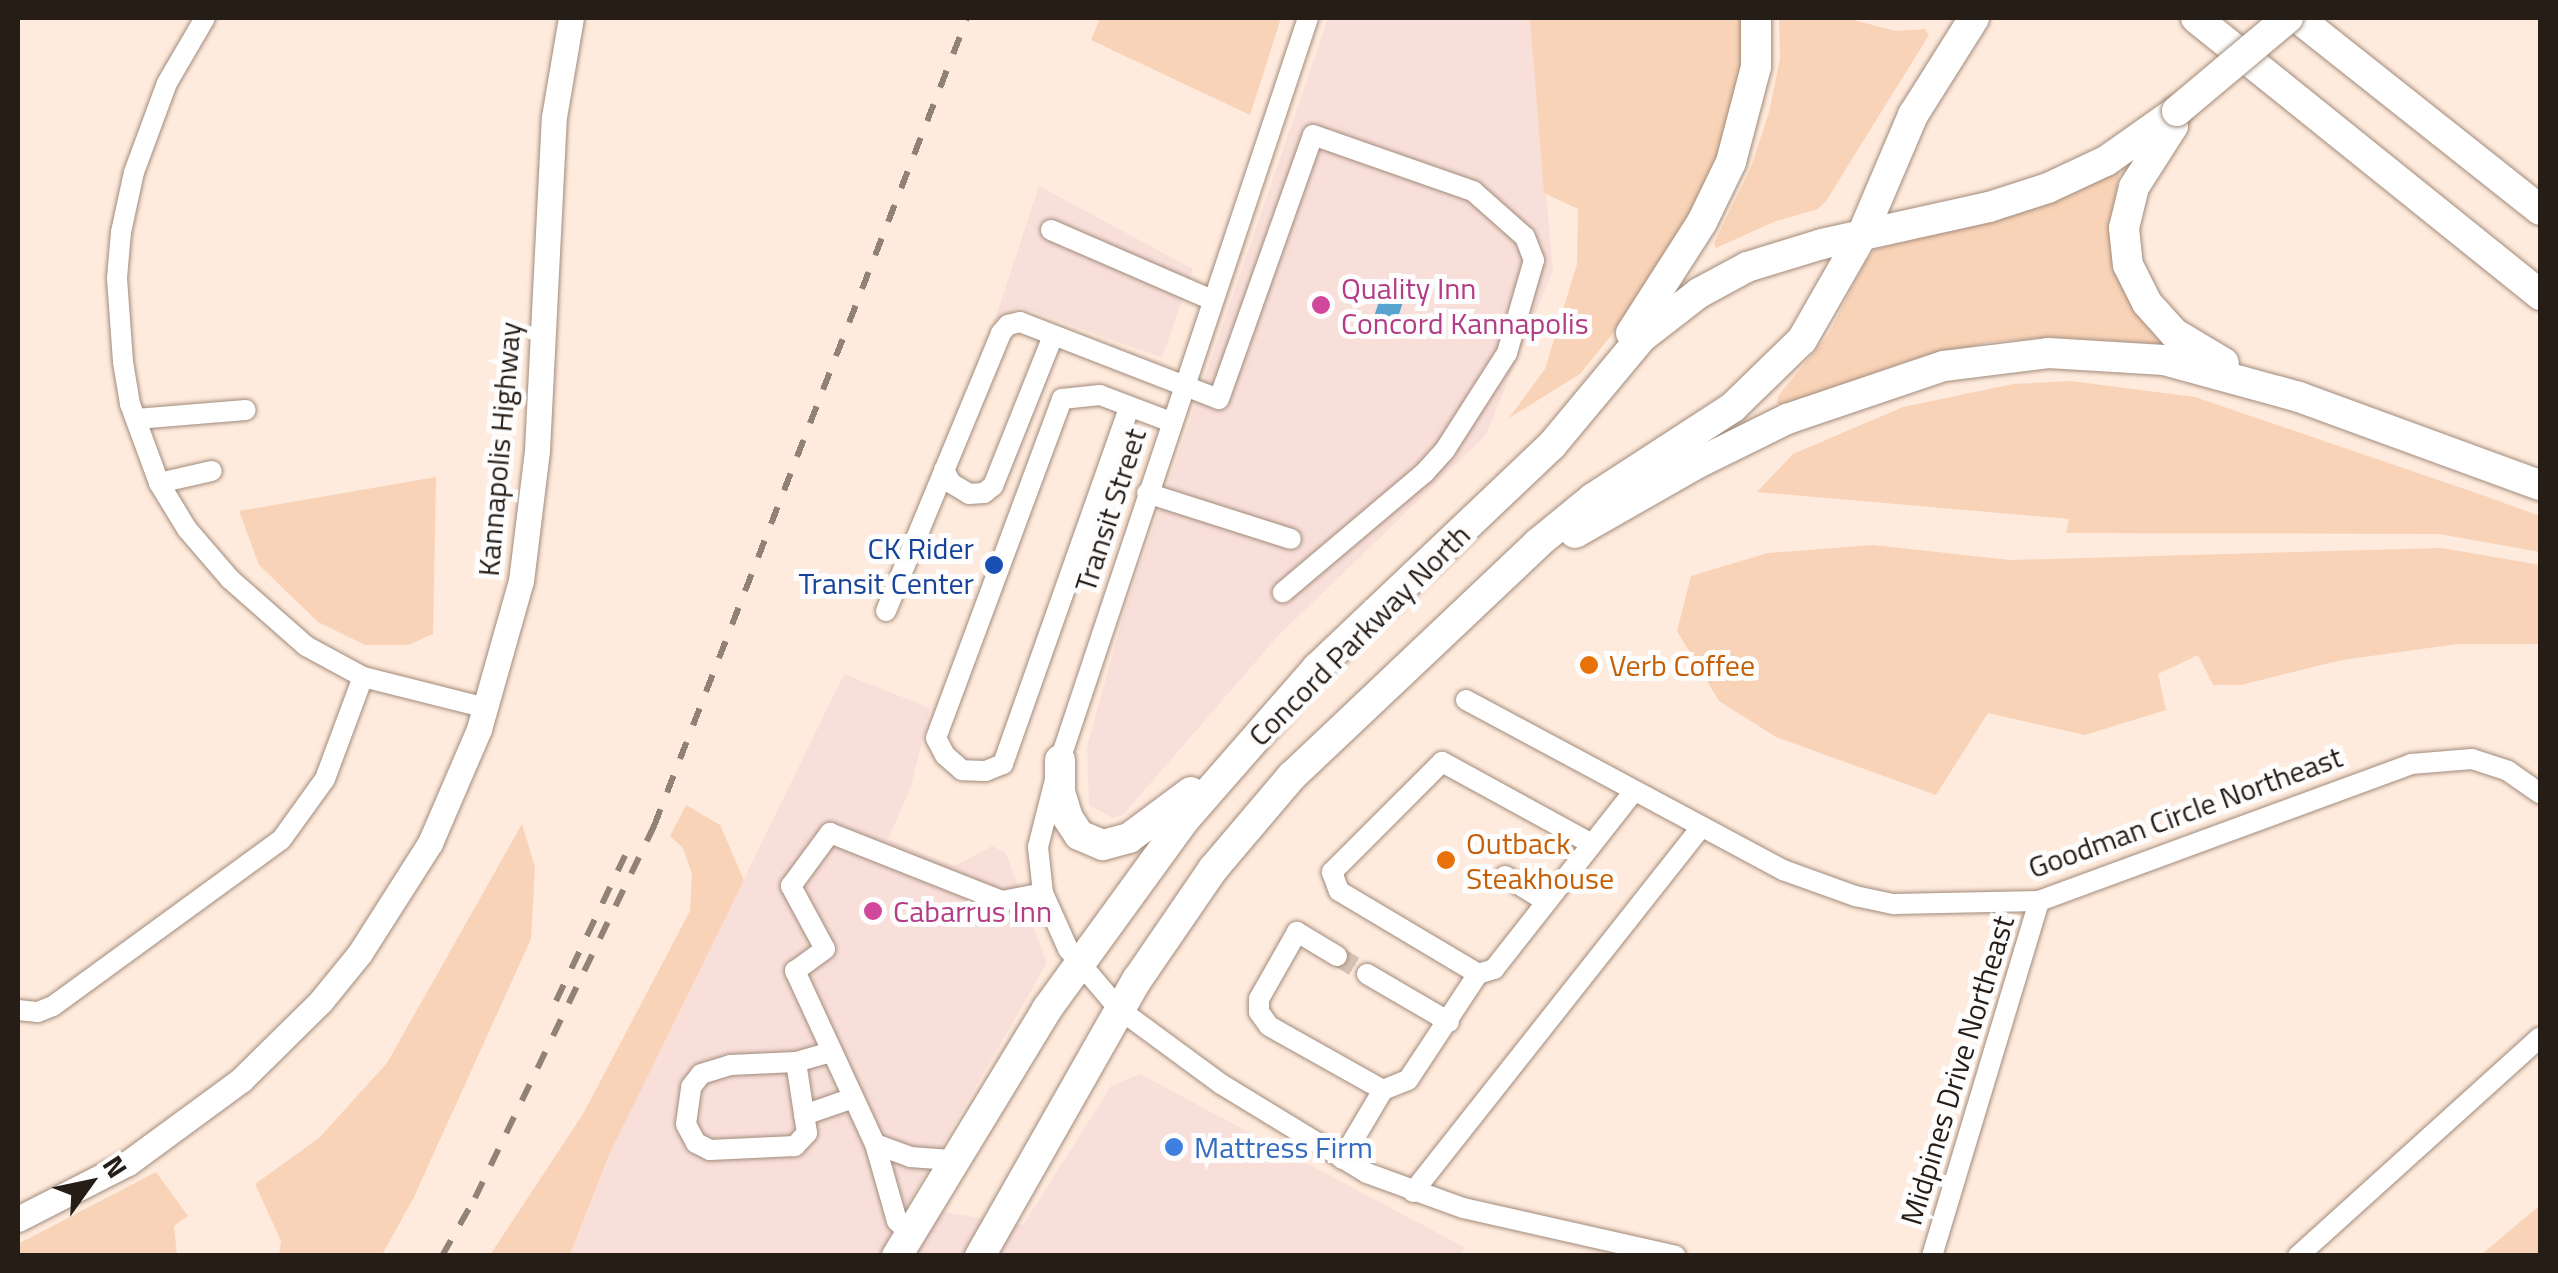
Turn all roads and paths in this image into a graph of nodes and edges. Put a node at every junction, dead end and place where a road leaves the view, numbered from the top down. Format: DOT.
graph roads {
  1 [pos="205,18"];
  2 [pos="571,18"];
  3 [pos="1308,18"];
  4 [pos="1756,18"];
  5 [pos="1974,18"];
  6 [pos="2196,18"];
  7 [pos="2288,18"];
  8 [pos="2298,18"];
  9 [pos="2206,86"];
  10 [pos="2540,210"];
  11 [pos="1051,230"];
  12 [pos="1861,237"];
  13 [pos="2540,295"];
  14 [pos="1212,300"];
  15 [pos="1053,336"];
  16 [pos="1597,386"];
  17 [pos="1183,387"];
  18 [pos="2299,397"];
  19 [pos="1129,408"];
  20 [pos="246,410"];
  21 [pos="136,419"];
  22 [pos="1171,422"];
  23 [pos="944,470"];
  24 [pos="212,472"];
  25 [pos="160,483"];
  26 [pos="2540,485"];
  27 [pos="1147,494"];
  28 [pos="1291,539"];
  29 [pos="1283,592"];
  30 [pos="886,611"];
  31 [pos="1450,622"];
  32 [pos="363,677"];
  33 [pos="1466,700"];
  34 [pos="486,708"];
  35 [pos="1241,753"];
  36 [pos="1060,760"];
  37 [pos="1634,792"];
  38 [pos="2540,793"];
  39 [pos="1702,828"];
  40 [pos="1592,844"];
  41 [pos="1505,876"];
  42 [pos="1043,893"];
  43 [pos="2039,901"];
  44 [pos="1547,902"];
  45 [pos="1337,956"];
  46 [pos="1078,964"];
  47 [pos="1367,974"];
  48 [pos="1478,974"];
  49 [pos="1120,1008"];
  50 [pos="29,1011"];
  51 [pos="1449,1022"];
  52 [pos="18,1028"];
  53 [pos="2540,1037"];
  54 [pos="832,1052"];
  55 [pos="796,1062"];
  56 [pos="1383,1090"];
  57 [pos="853,1098"];
  58 [pos="804,1116"];
  59 [pos="875,1144"];
  60 [pos="1342,1159"];
  61 [pos="951,1160"];
  62 [pos="1413,1192"];
  63 [pos="18,1219"];
  64 [pos="903,1244"];
  65 [pos="980,1256"];
  66 [pos="1676,1256"];
  67 [pos="1932,1256"];
  68 [pos="2298,1256"];
  1 -- 21 [label="street"];
  2 -- 34 [label="main road, Kannapolis Highway"];
  3 -- 14 [label="street, Transit Street"];
  4 -- 16 [label="highway"];
  5 -- 12 [label="highway, Concord Parkway North"];
  6 -- 13 [label="highway"];
  7 -- 9 [label="highway, Concord Parkway North, bridge"];
  8 -- 10 [label="highway"];
  9 -- 12 [label="highway, Concord Parkway North, bridge"];
  9 -- 18 [label="highway"];
  11 -- 14 [label="street"];
  12 -- 16 [label="highway, Concord Parkway North"];
  12 -- 31 [label="highway, Concord Parkway North"];
  14 -- 17 [label="street, Transit Street"];
  15 -- 17 [label="street"];
  15 -- 23 [label="street"];
  15 -- 23 [label="street"];
  16 -- 35 [label="highway, Concord Parkway North"];
  17 -- 22 [label="street, Transit Street"];
  17 -- 29 [label="street"];
  18 -- 26 [label="highway"];
  18 -- 31 [label="highway"];
  19 -- 19 [label="street"];
  19 -- 22 [label="street"];
  20 -- 21 [label="street"];
  21 -- 25 [label="street"];
  22 -- 27 [label="street, Transit Street"];
  23 -- 30 [label="street"];
  24 -- 25 [label="street"];
  25 -- 32 [label="street"];
  27 -- 28 [label="street"];
  27 -- 36 [label="street, Transit Street"];
  31 -- 49 [label="highway, Concord Parkway North"];
  32 -- 34 [label="street"];
  32 -- 50 [label="street"];
  33 -- 37 [label="street, Goodman Circle Northeast"];
  34 -- 63 [label="main road, Kannapolis Highway"];
  35 -- 36 [label="highway"];
  35 -- 46 [label="highway, Concord Parkway North"];
  36 -- 42 [label="street, Transit Street"];
  37 -- 39 [label="street, Goodman Circle Northeast"];
  37 -- 40 [label="street"];
  38 -- 43 [label="street, Goodman Circle Northeast"];
  39 -- 43 [label="street, Goodman Circle Northeast"];
  39 -- 62 [label="street"];
  40 -- 44 [label="street"];
  40 -- 48 [label="street"];
  41 -- 44 [label="street"];
  42 -- 46 [label="street, Transit Street"];
  42 -- 54 [label="street"];
  43 -- 67 [label="street, Midpines Drive Northeast"];
  44 -- 48 [label="street"];
  45 -- 56 [label="street"];
  46 -- 49 [label="street, Transit Street"];
  46 -- 61 [label="highway, Concord Parkway North"];
  47 -- 51 [label="street"];
  48 -- 51 [label="street"];
  49 -- 60 [label="street"];
  49 -- 65 [label="highway, Concord Parkway North"];
  50 -- 52 [label="street"];
  51 -- 56 [label="street"];
  53 -- 68 [label="street"];
  54 -- 55 [label="street"];
  54 -- 57 [label="street"];
  55 -- 58 [label="street"];
  55 -- 58 [label="street"];
  56 -- 60 [label="street"];
  57 -- 58 [label="street"];
  57 -- 59 [label="street"];
  59 -- 61 [label="street"];
  59 -- 64 [label="street"];
  60 -- 62 [label="street"];
  61 -- 64 [label="highway, Concord Parkway North"];
  62 -- 66 [label="street"];
}
